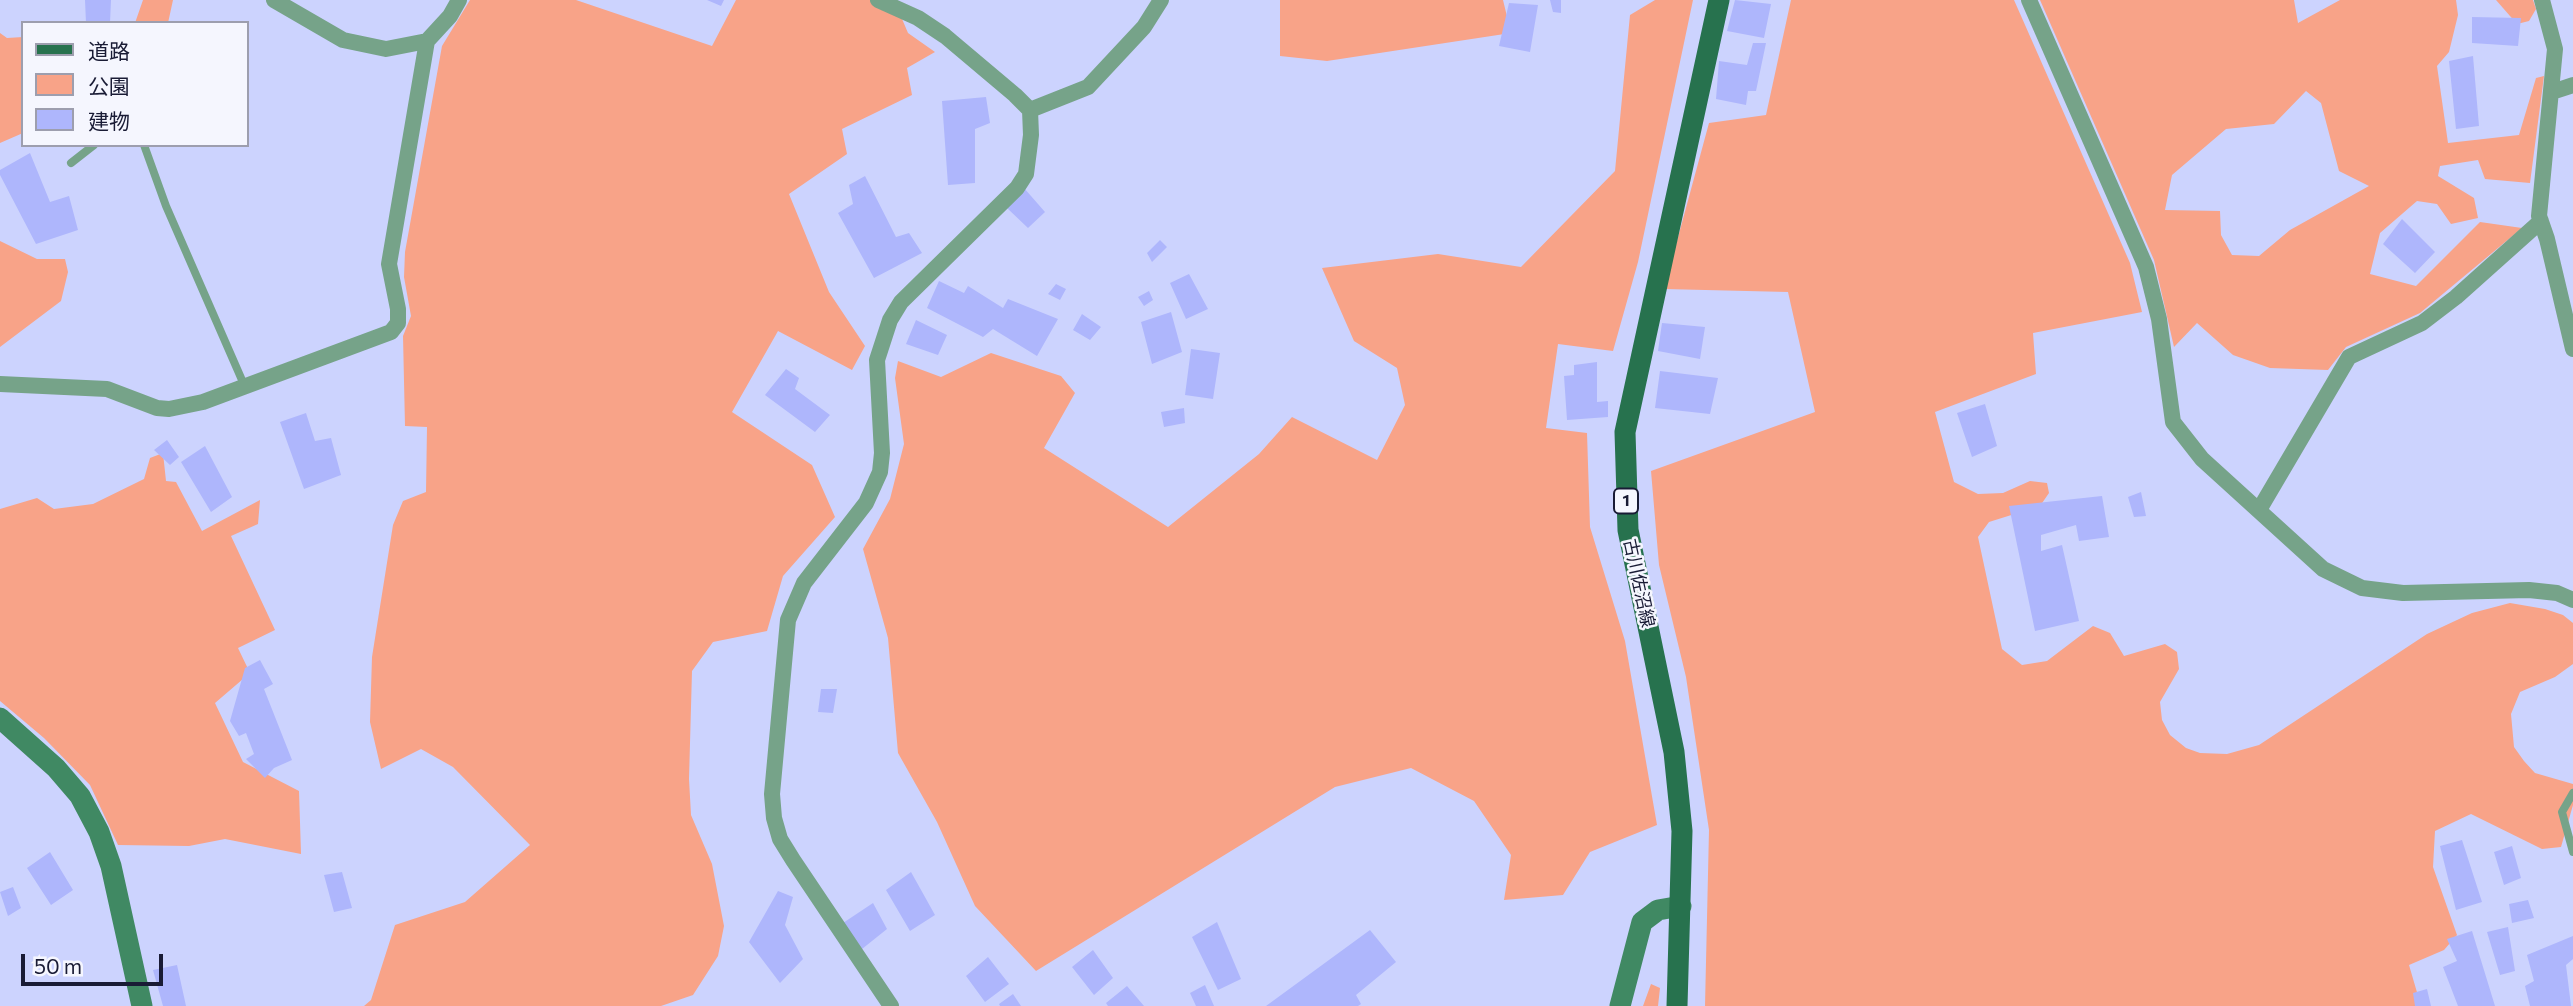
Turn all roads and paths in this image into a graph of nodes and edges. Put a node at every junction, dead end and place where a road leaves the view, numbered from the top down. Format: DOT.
graph roads {
  1 [pos="274,0"];
  2 [pos="459,0"];
  3 [pos="878,0"];
  4 [pos="1161,0"];
  5 [pos="1719,0"];
  6 [pos="2029,0"];
  7 [pos="2542,0"];
  8 [pos="427,41"];
  9 [pos="2573,85"];
  10 [pos="2552,92"];
  11 [pos="1030,110"];
  12 [pos="91,147"];
  13 [pos="145,147"];
  14 [pos="71,163"];
  15 [pos="2541,221"];
  16 [pos="2573,349"];
  17 [pos="0,384"];
  18 [pos="245,387"];
  19 [pos="2259,510"];
  20 [pos="2573,600"];
  21 [pos="0,718"];
  22 [pos="2573,793"];
  23 [pos="2573,852"];
  24 [pos="1681,906"];
  25 [pos="142,1006"];
  26 [pos="891,1006"];
  27 [pos="1620,1006"];
  28 [pos="1677,1006"];
  1 -- 8 [label="street"];
  2 -- 8 [label="street"];
  3 -- 11 [label="street"];
  4 -- 11 [label="street"];
  5 -- 24 [label="main road, 古川佐沼線 / 1"];
  6 -- 19 [label="street"];
  7 -- 10 [label="street"];
  8 -- 18 [label="street"];
  9 -- 10 [label="street"];
  10 -- 15 [label="street"];
  11 -- 26 [label="street"];
  12 -- 14 [label="lane"];
  13 -- 18 [label="lane"];
  15 -- 16 [label="street"];
  15 -- 19 [label="street"];
  17 -- 18 [label="street"];
  19 -- 20 [label="street"];
  21 -- 25 [label="street"];
  22 -- 23 [label="lane"];
  24 -- 27 [label="street"];
  24 -- 28 [label="main road, 古川佐沼線 / 1"];
}
